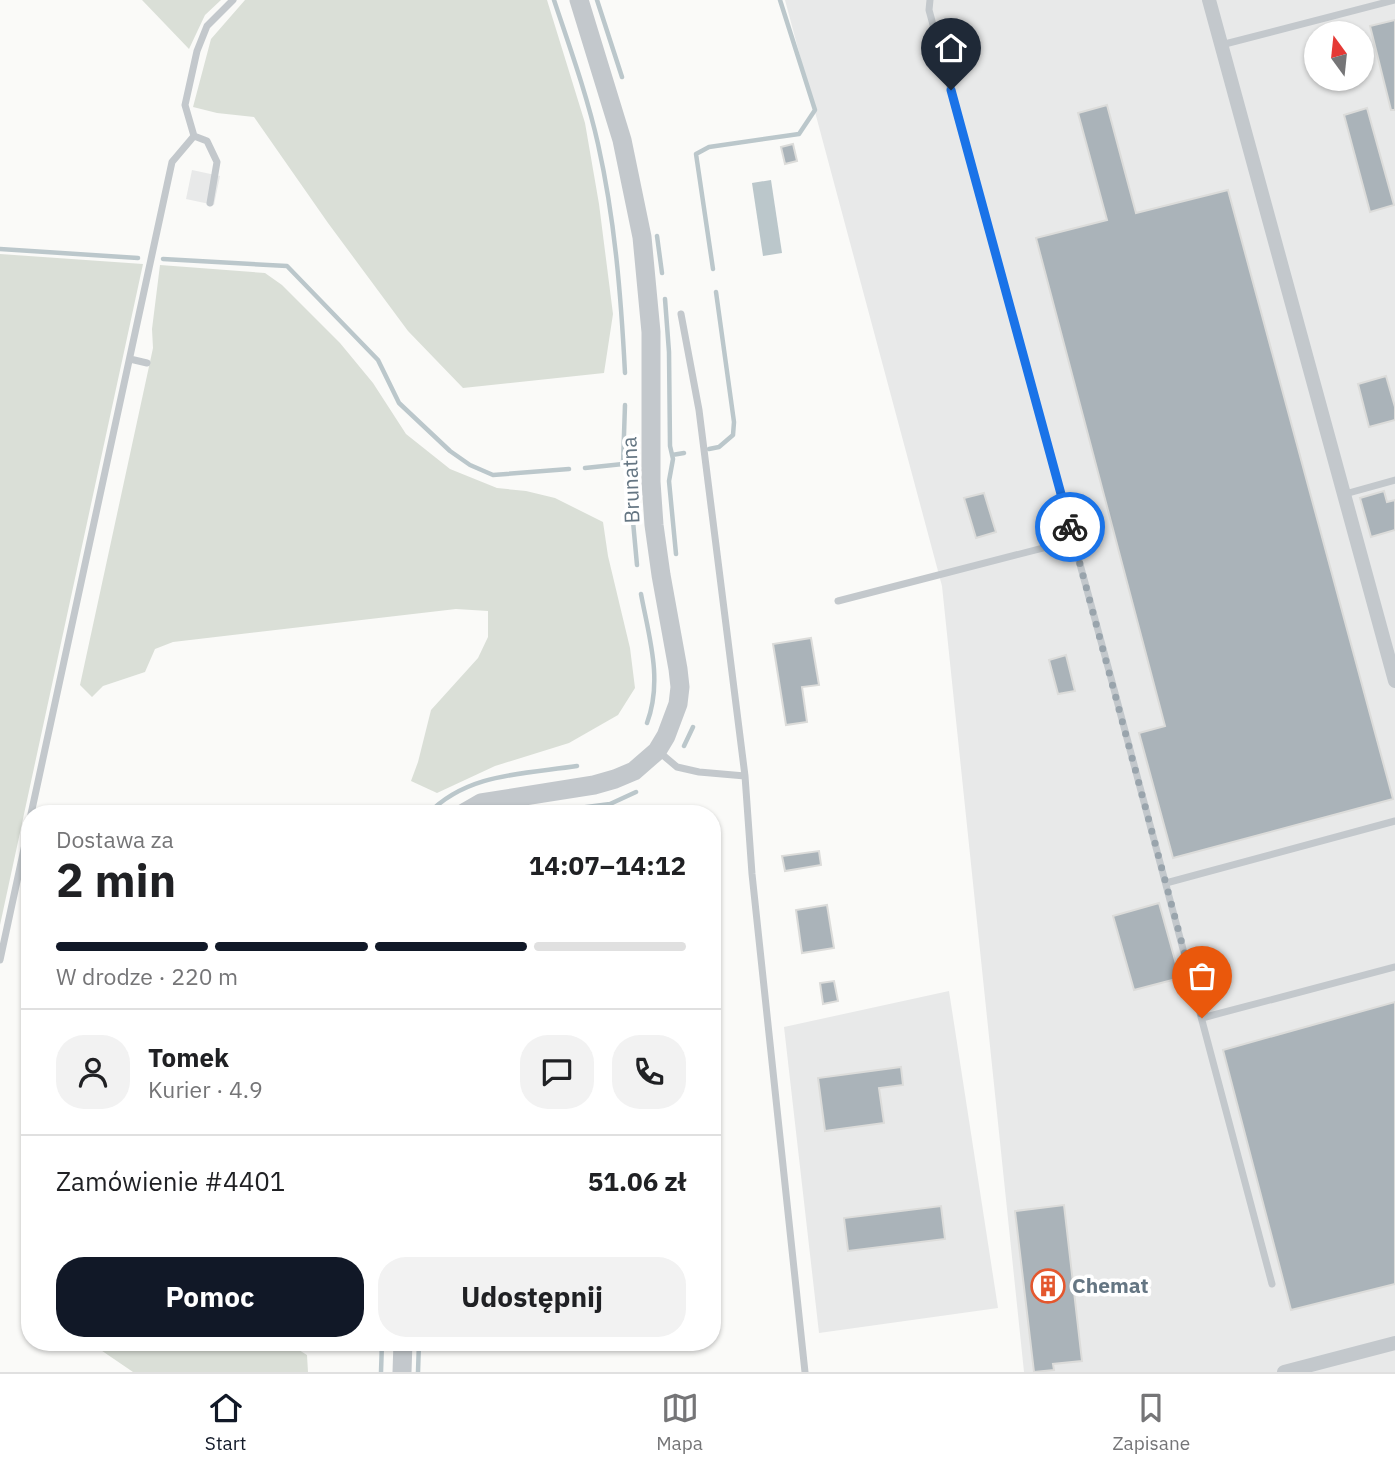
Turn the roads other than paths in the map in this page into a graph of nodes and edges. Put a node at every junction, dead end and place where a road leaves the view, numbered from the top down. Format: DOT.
graph roads {
  1 [pos="233,0"];
  2 [pos="579,0"];
  3 [pos="930,0"];
  4 [pos="1209,0"];
  5 [pos="1395,0"];
  6 [pos="1221,45"];
  7 [pos="194,136"];
  8 [pos="210,202"];
  9 [pos="681,314"];
  10 [pos="130,359"];
  11 [pos="147,363"];
  12 [pos="1395,480"];
  13 [pos="1344,494"];
  14 [pos="1074,540"];
  15 [pos="838,601"];
  16 [pos="1395,681"];
  17 [pos="657,751"];
  18 [pos="745,776"];
  19 [pos="33,805"];
  20 [pos="478,805"];
  21 [pos="1395,821"];
  22 [pos="21,871"];
  23 [pos="1166,883"];
  24 [pos="0,960"];
  25 [pos="1395,967"];
  26 [pos="1202,1018"];
  27 [pos="1272,1284"];
  28 [pos="1395,1343"];
  29 [pos="403,1351"];
  30 [pos="402,1372"];
  31 [pos="805,1372"];
  32 [pos="1284,1372"];
  1 -- 7 [label="lane"];
  2 -- 17 [label="street, Brunatna"];
  3 -- 14 [label="lane"];
  4 -- 6 [label="street"];
  5 -- 6 [label="lane"];
  6 -- 13 [label="street"];
  7 -- 8 [label="lane"];
  7 -- 10 [label="lane"];
  9 -- 18 [label="lane"];
  10 -- 11 [label="lane"];
  10 -- 19 [label="lane"];
  12 -- 13 [label="lane"];
  13 -- 16 [label="street"];
  14 -- 15 [label="lane"];
  14 -- 23 [label="lane"];
  17 -- 18 [label="lane"];
  17 -- 20 [label="street, Brunatna"];
  18 -- 31 [label="lane"];
  21 -- 23 [label="lane"];
  22 -- 24 [label="lane"];
  23 -- 26 [label="lane"];
  25 -- 26 [label="lane"];
  26 -- 27 [label="lane"];
  28 -- 32 [label="street"];
  29 -- 30 [label="street"];
}
